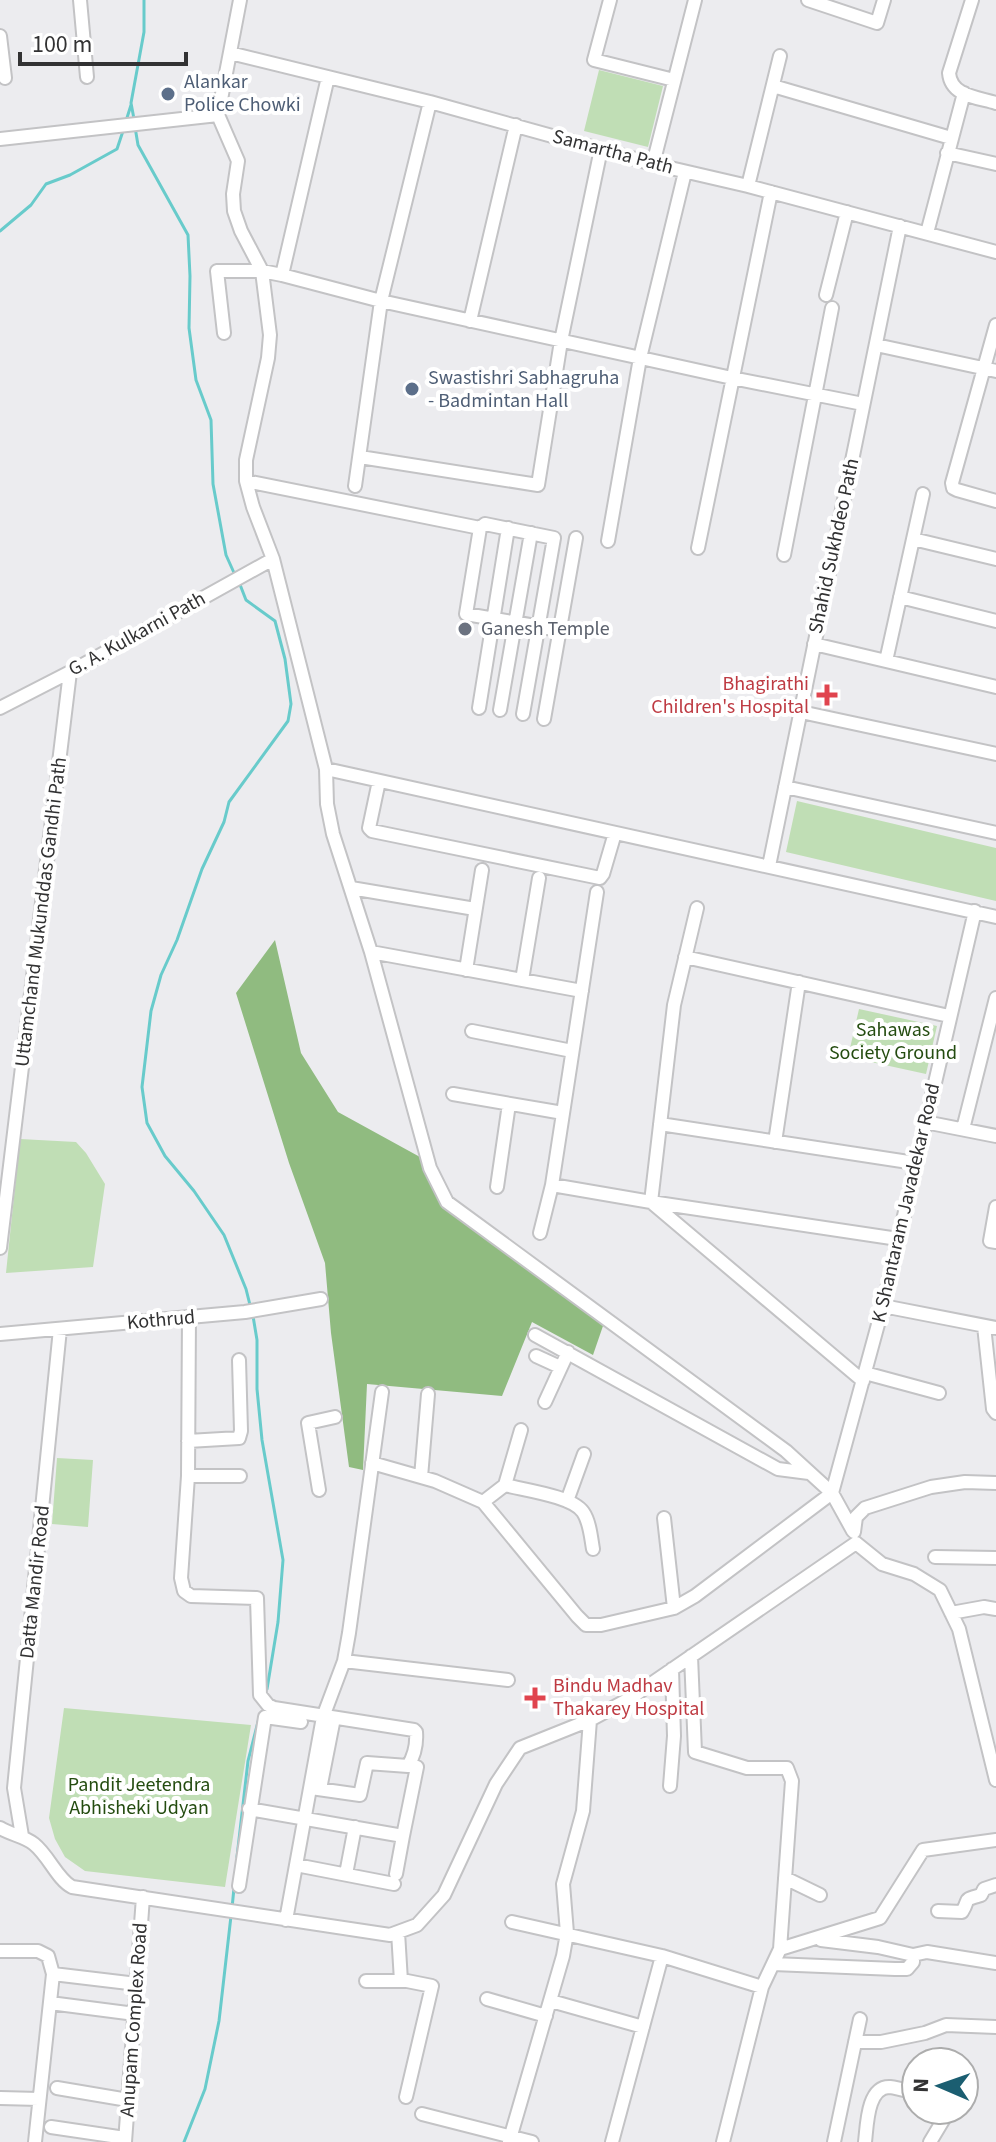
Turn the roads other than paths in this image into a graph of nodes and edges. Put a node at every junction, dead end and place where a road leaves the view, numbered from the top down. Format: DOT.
graph roads {
  1 [pos="80,0"];
  2 [pos="240,0"];
  3 [pos="610,0"];
  4 [pos="695,0"];
  5 [pos="808,0"];
  6 [pos="884,0"];
  7 [pos="972,0"];
  8 [pos="0,36"];
  9 [pos="230,53"];
  10 [pos="780,56"];
  11 [pos="87,77"];
  12 [pos="328,77"];
  13 [pos="5,78"];
  14 [pos="674,80"];
  15 [pos="773,86"];
  16 [pos="964,93"];
  17 [pos="430,102"];
  18 [pos="996,103"];
  19 [pos="218,115"];
  20 [pos="516,125"];
  21 [pos="951,138"];
  22 [pos="0,139"];
  23 [pos="601,149"];
  24 [pos="947,153"];
  25 [pos="653,164"];
  26 [pos="996,164"];
  27 [pos="685,172"];
  28 [pos="748,186"];
  29 [pos="771,192"];
  30 [pos="847,212"];
  31 [pos="900,226"];
  32 [pos="927,233"];
  33 [pos="996,252"];
  34 [pos="262,271"];
  35 [pos="282,275"];
  36 [pos="826,295"];
  37 [pos="381,301"];
  38 [pos="832,308"];
  39 [pos="470,321"];
  40 [pos="996,325"];
  41 [pos="224,333"];
  42 [pos="561,341"];
  43 [pos="876,345"];
  44 [pos="640,358"];
  45 [pos="990,370"];
  46 [pos="732,378"];
  47 [pos="815,395"];
  48 [pos="863,404"];
  49 [pos="360,457"];
  50 [pos="246,481"];
  51 [pos="355,486"];
  52 [pos="923,494"];
  53 [pos="996,501"];
  54 [pos="480,528"];
  55 [pos="508,528"];
  56 [pos="531,533"];
  57 [pos="576,538"];
  58 [pos="913,539"];
  59 [pos="608,541"];
  60 [pos="698,548"];
  61 [pos="784,555"];
  62 [pos="273,559"];
  63 [pos="996,559"];
  64 [pos="900,597"];
  65 [pos="493,619"];
  66 [pos="996,621"];
  67 [pos="514,622"];
  68 [pos="539,626"];
  69 [pos="559,630"];
  70 [pos="814,644"];
  71 [pos="886,661"];
  72 [pos="70,672"];
  73 [pos="996,687"];
  74 [pos="0,708"];
  75 [pos="479,708"];
  76 [pos="500,710"];
  77 [pos="801,712"];
  78 [pos="523,714"];
  79 [pos="544,719"];
  80 [pos="996,754"];
  81 [pos="326,769"];
  82 [pos="379,781"];
  83 [pos="785,787"];
  84 [pos="615,833"];
  85 [pos="996,833"];
  86 [pos="769,866"];
  87 [pos="482,870"];
  88 [pos="539,878"];
  89 [pos="351,888"];
  90 [pos="597,892"];
  91 [pos="697,908"];
  92 [pos="475,909"];
  93 [pos="975,911"];
  94 [pos="996,917"];
  95 [pos="371,952"];
  96 [pos="685,957"];
  97 [pos="466,970"];
  98 [pos="522,980"];
  99 [pos="799,982"];
  100 [pos="582,991"];
  101 [pos="996,998"];
  102 [pos="949,1016"];
  103 [pos="472,1031"];
  104 [pos="572,1051"];
  105 [pos="453,1094"];
  106 [pos="509,1104"];
  107 [pos="563,1113"];
  108 [pos="925,1122"];
  109 [pos="660,1124"];
  110 [pos="963,1129"];
  111 [pos="996,1136"];
  112 [pos="775,1142"];
  113 [pos="915,1163"];
  114 [pos="552,1185"];
  115 [pos="497,1187"];
  116 [pos="651,1202"];
  117 [pos="996,1207"];
  118 [pos="540,1233"];
  119 [pos="898,1239"];
  120 [pos="996,1242"];
  121 [pos="0,1248"];
  122 [pos="321,1299"];
  123 [pos="883,1306"];
  124 [pos="189,1317"];
  125 [pos="990,1327"];
  126 [pos="60,1329"];
  127 [pos="0,1334"];
  128 [pos="535,1335"];
  129 [pos="568,1352"];
  130 [pos="536,1356"];
  131 [pos="239,1360"];
  132 [pos="560,1367"];
  133 [pos="864,1377"];
  134 [pos="382,1392"];
  135 [pos="939,1393"];
  136 [pos="428,1394"];
  137 [pos="545,1402"];
  138 [pos="996,1413"];
  139 [pos="335,1417"];
  140 [pos="521,1430"];
  141 [pos="188,1441"];
  142 [pos="584,1454"];
  143 [pos="372,1463"];
  144 [pos="810,1473"];
  145 [pos="188,1476"];
  146 [pos="240,1476"];
  147 [pos="421,1477"];
  148 [pos="996,1483"];
  149 [pos="505,1485"];
  150 [pos="319,1490"];
  151 [pos="832,1493"];
  152 [pos="567,1501"];
  153 [pos="483,1502"];
  154 [pos="664,1518"];
  155 [pos="855,1537"];
  156 [pos="593,1549"];
  157 [pos="935,1557"];
  158 [pos="996,1558"];
  159 [pos="674,1608"];
  160 [pos="996,1609"];
  161 [pos="951,1613"];
  162 [pos="691,1656"];
  163 [pos="344,1661"];
  164 [pos="672,1669"];
  165 [pos="508,1680"];
  166 [pos="328,1717"];
  167 [pos="590,1720"];
  168 [pos="301,1722"];
  169 [pos="417,1767"];
  170 [pos="996,1780"];
  171 [pos="670,1786"];
  172 [pos="316,1788"];
  173 [pos="249,1809"];
  174 [pos="305,1818"];
  175 [pos="355,1827"];
  176 [pos="8,1835"];
  177 [pos="403,1836"];
  178 [pos="996,1840"];
  179 [pos="296,1865"];
  180 [pos="346,1874"];
  181 [pos="785,1878"];
  182 [pos="996,1885"];
  183 [pos="239,1886"];
  184 [pos="820,1895"];
  185 [pos="143,1897"];
  186 [pos="938,1911"];
  187 [pos="286,1920"];
  188 [pos="512,1922"];
  189 [pos="398,1932"];
  190 [pos="567,1933"];
  191 [pos="814,1939"];
  192 [pos="780,1949"];
  193 [pos="0,1951"];
  194 [pos="913,1955"];
  195 [pos="662,1956"];
  196 [pos="996,1963"];
  197 [pos="773,1964"];
  198 [pos="53,1974"];
  199 [pos="366,1981"];
  200 [pos="401,1981"];
  201 [pos="137,1984"];
  202 [pos="762,1987"];
  203 [pos="487,1999"];
  204 [pos="551,2001"];
  205 [pos="50,2003"];
  206 [pos="135,2014"];
  207 [pos="546,2016"];
  208 [pos="860,2019"];
  209 [pos="643,2027"];
  210 [pos="996,2027"];
  211 [pos="855,2042"];
  212 [pos="57,2088"];
  213 [pos="900,2089"];
  214 [pos="406,2097"];
  215 [pos="0,2098"];
  216 [pos="39,2099"];
  217 [pos="128,2100"];
  218 [pos="422,2114"];
  219 [pos="51,2127"];
  220 [pos="510,2139"];
  221 [pos="125,2140"];
  222 [pos="35,2142"];
  223 [pos="532,2142"];
  224 [pos="612,2142"];
  225 [pos="723,2142"];
  226 [pos="834,2142"];
  227 [pos="865,2142"];
  1 -- 11 [label="street"];
  2 -- 9 [label="street"];
  3 -- 14 [label="street"];
  4 -- 14 [label="street"];
  5 -- 6 [label="street"];
  7 -- 16 [label="street"];
  8 -- 13 [label="street"];
  9 -- 12 [label="street, Samartha Path"];
  9 -- 19 [label="street"];
  10 -- 15 [label="street"];
  12 -- 17 [label="street, Samartha Path"];
  12 -- 35 [label="street"];
  14 -- 25 [label="street"];
  15 -- 21 [label="street"];
  15 -- 28 [label="street"];
  16 -- 18 [label="street"];
  16 -- 21 [label="street"];
  17 -- 20 [label="street, Samartha Path"];
  17 -- 37 [label="street"];
  19 -- 22 [label="street"];
  19 -- 34 [label="street"];
  20 -- 23 [label="street, Samartha Path"];
  20 -- 39 [label="street"];
  21 -- 24 [label="street"];
  23 -- 25 [label="street, Samartha Path"];
  23 -- 42 [label="street"];
  24 -- 26 [label="street"];
  24 -- 32 [label="street"];
  25 -- 27 [label="street, Samartha Path"];
  27 -- 28 [label="street, Samartha Path"];
  27 -- 44 [label="street"];
  28 -- 29 [label="street, Samartha Path"];
  29 -- 30 [label="street, Samartha Path"];
  29 -- 46 [label="street"];
  30 -- 31 [label="street, Samartha Path"];
  30 -- 36 [label="street"];
  31 -- 32 [label="street, Samartha Path"];
  31 -- 43 [label="street, Shahid Sukhdeo Path"];
  32 -- 33 [label="street, Samartha Path"];
  34 -- 35 [label="street"];
  34 -- 41 [label="street"];
  34 -- 50 [label="street"];
  35 -- 37 [label="street"];
  37 -- 39 [label="street"];
  37 -- 49 [label="street"];
  38 -- 47 [label="street"];
  39 -- 42 [label="street"];
  40 -- 45 [label="street"];
  42 -- 44 [label="street"];
  42 -- 49 [label="street"];
  43 -- 45 [label="street"];
  43 -- 48 [label="street, Shahid Sukhdeo Path"];
  44 -- 46 [label="street"];
  44 -- 59 [label="street"];
  45 -- 53 [label="street"];
  46 -- 47 [label="street"];
  46 -- 60 [label="street"];
  47 -- 48 [label="street"];
  47 -- 61 [label="street"];
  48 -- 70 [label="street, Shahid Sukhdeo Path"];
  49 -- 51 [label="street"];
  50 -- 54 [label="street"];
  50 -- 62 [label="street"];
  52 -- 58 [label="street"];
  54 -- 55 [label="street"];
  54 -- 65 [label="street"];
  55 -- 56 [label="street"];
  55 -- 65 [label="street"];
  56 -- 67 [label="street"];
  56 -- 68 [label="street"];
  57 -- 69 [label="street"];
  58 -- 63 [label="street"];
  58 -- 64 [label="street"];
  62 -- 72 [label="street, G. A. Kulkarni Path"];
  62 -- 81 [label="street"];
  64 -- 66 [label="street"];
  64 -- 71 [label="street"];
  65 -- 67 [label="street"];
  65 -- 75 [label="street"];
  67 -- 68 [label="street"];
  67 -- 76 [label="street"];
  68 -- 69 [label="street"];
  68 -- 78 [label="street"];
  69 -- 79 [label="street"];
  70 -- 71 [label="street"];
  70 -- 77 [label="street, Shahid Sukhdeo Path"];
  71 -- 73 [label="street"];
  72 -- 74 [label="street, G. A. Kulkarni Path"];
  72 -- 121 [label="street, Uttamchand Mukunddas Gandhi Path"];
  77 -- 80 [label="street"];
  77 -- 83 [label="street, Shahid Sukhdeo Path"];
  81 -- 82 [label="street"];
  81 -- 89 [label="street"];
  82 -- 84 [label="street"];
  82 -- 84 [label="street"];
  83 -- 85 [label="street"];
  83 -- 86 [label="street, Shahid Sukhdeo Path"];
  84 -- 86 [label="street"];
  86 -- 93 [label="street"];
  87 -- 92 [label="street"];
  88 -- 98 [label="street"];
  89 -- 92 [label="street"];
  89 -- 95 [label="street"];
  90 -- 100 [label="street"];
  91 -- 96 [label="street"];
  92 -- 97 [label="street"];
  93 -- 94 [label="street"];
  93 -- 102 [label="street, K Shantaram Javadekar Road"];
  95 -- 97 [label="street"];
  95 -- 144 [label="street"];
  96 -- 99 [label="street"];
  96 -- 109 [label="street"];
  97 -- 98 [label="street"];
  98 -- 100 [label="street"];
  99 -- 102 [label="street"];
  99 -- 112 [label="street"];
  100 -- 104 [label="street"];
  101 -- 110 [label="street"];
  102 -- 108 [label="street, K Shantaram Javadekar Road"];
  103 -- 104 [label="street"];
  104 -- 107 [label="street"];
  105 -- 106 [label="street"];
  106 -- 107 [label="street"];
  106 -- 115 [label="street"];
  107 -- 114 [label="street"];
  108 -- 110 [label="street"];
  108 -- 113 [label="street, K Shantaram Javadekar Road"];
  109 -- 112 [label="street"];
  109 -- 116 [label="street"];
  110 -- 111 [label="street"];
  112 -- 113 [label="street"];
  113 -- 119 [label="street, K Shantaram Javadekar Road"];
  114 -- 116 [label="street"];
  114 -- 118 [label="street"];
  116 -- 119 [label="street"];
  116 -- 133 [label="street"];
  117 -- 120 [label="street"];
  119 -- 123 [label="street, K Shantaram Javadekar Road"];
  122 -- 124 [label="street, Kothrud"];
  123 -- 125 [label="street"];
  123 -- 133 [label="street, K Shantaram Javadekar Road"];
  124 -- 126 [label="street, Kothrud"];
  124 -- 141 [label="street"];
  125 -- 138 [label="street"];
  126 -- 127 [label="street, Kothrud"];
  126 -- 176 [label="street, Datta Mandir Road"];
  128 -- 129 [label="street"];
  129 -- 132 [label="street"];
  129 -- 144 [label="street"];
  130 -- 132 [label="street"];
  131 -- 141 [label="street"];
  132 -- 137 [label="street"];
  133 -- 135 [label="street"];
  133 -- 151 [label="street, K Shantaram Javadekar Road"];
  134 -- 143 [label="street"];
  136 -- 147 [label="street"];
  139 -- 150 [label="street"];
  140 -- 149 [label="street"];
  141 -- 145 [label="street"];
  142 -- 152 [label="street"];
  143 -- 147 [label="street"];
  143 -- 163 [label="street"];
  144 -- 151 [label="street"];
  145 -- 146 [label="street"];
  145 -- 166 [label="street"];
  147 -- 153 [label="street"];
  148 -- 155 [label="street"];
  149 -- 152 [label="street"];
  149 -- 153 [label="street"];
  151 -- 155 [label="street"];
  151 -- 159 [label="street"];
  152 -- 156 [label="street"];
  153 -- 159 [label="street"];
  154 -- 159 [label="street"];
  155 -- 161 [label="street"];
  155 -- 162 [label="street"];
  157 -- 158 [label="street"];
  160 -- 161 [label="street"];
  161 -- 170 [label="street"];
  162 -- 164 [label="street"];
  162 -- 181 [label="street"];
  163 -- 165 [label="street"];
  163 -- 166 [label="street"];
  164 -- 167 [label="street"];
  164 -- 171 [label="street"];
  166 -- 172 [label="street"];
  166 -- 172 [label="street"];
  167 -- 189 [label="street"];
  167 -- 190 [label="street"];
  168 -- 173 [label="street"];
  169 -- 177 [label="street"];
  172 -- 174 [label="street"];
  173 -- 174 [label="street"];
  173 -- 183 [label="street"];
  174 -- 175 [label="street"];
  174 -- 179 [label="street"];
  175 -- 177 [label="street"];
  175 -- 180 [label="street"];
  176 -- 185 [label="street"];
  177 -- 180 [label="street"];
  178 -- 191 [label="street"];
  179 -- 180 [label="street"];
  179 -- 187 [label="street"];
  181 -- 184 [label="street"];
  181 -- 192 [label="street"];
  182 -- 186 [label="street"];
  185 -- 187 [label="street"];
  185 -- 201 [label="street, Anupam Complex Road"];
  187 -- 189 [label="street"];
  188 -- 190 [label="street"];
  189 -- 200 [label="street"];
  190 -- 195 [label="street"];
  190 -- 204 [label="street"];
  191 -- 192 [label="street"];
  191 -- 194 [label="street"];
  192 -- 197 [label="street"];
  193 -- 198 [label="street"];
  194 -- 196 [label="street"];
  194 -- 197 [label="street"];
  195 -- 202 [label="street"];
  195 -- 209 [label="street"];
  197 -- 202 [label="street"];
  198 -- 201 [label="street"];
  198 -- 205 [label="street"];
  199 -- 200 [label="street"];
  200 -- 214 [label="street"];
  201 -- 206 [label="street, Anupam Complex Road"];
  202 -- 225 [label="street"];
  203 -- 207 [label="street"];
  204 -- 207 [label="street"];
  204 -- 209 [label="street"];
  205 -- 206 [label="street"];
  205 -- 216 [label="street"];
  206 -- 217 [label="street, Anupam Complex Road"];
  207 -- 220 [label="street"];
  208 -- 211 [label="street"];
  209 -- 224 [label="street"];
  210 -- 211 [label="street"];
  211 -- 226 [label="street"];
  212 -- 217 [label="street"];
  213 -- 227 [label="street"];
  215 -- 216 [label="street"];
  216 -- 222 [label="street"];
  217 -- 221 [label="street, Anupam Complex Road"];
  218 -- 220 [label="street"];
  219 -- 221 [label="street"];
  220 -- 223 [label="street"];
}
